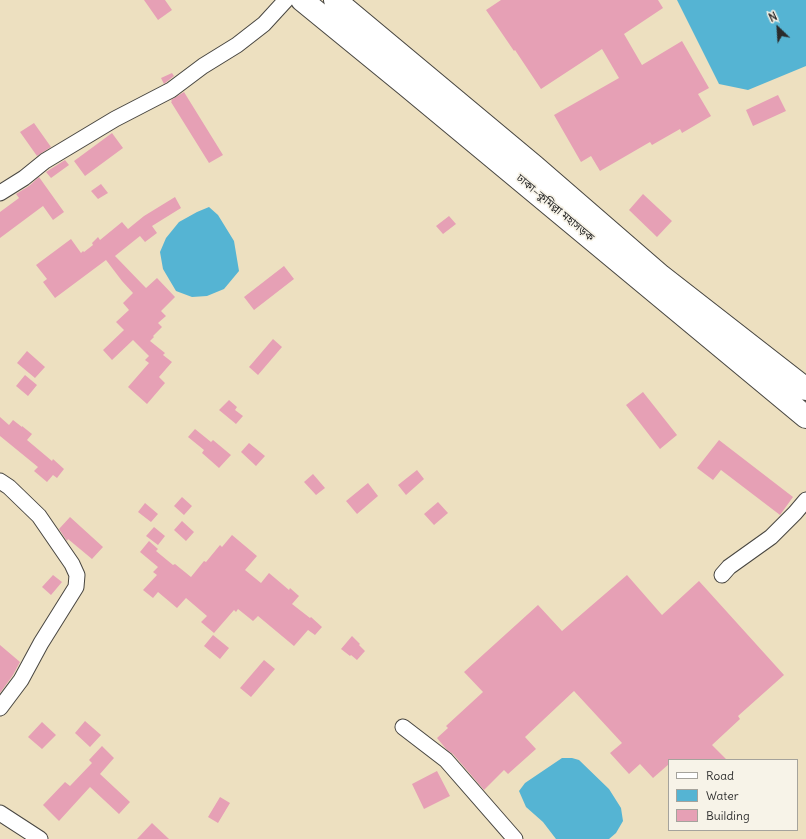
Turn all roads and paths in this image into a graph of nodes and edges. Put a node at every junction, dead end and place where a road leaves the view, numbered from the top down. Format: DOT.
graph roads {
  1 [pos="286,0"];
  2 [pos="302,0"];
  3 [pos="335,0"];
  4 [pos="0,193"];
  5 [pos="806,389"];
  6 [pos="806,417"];
  7 [pos="0,481"];
  8 [pos="806,500"];
  9 [pos="722,575"];
  10 [pos="0,708"];
  11 [pos="403,727"];
  12 [pos="0,813"];
  13 [pos="40,839"];
  14 [pos="515,839"];
  1 -- 4 [label="street"];
  2 -- 6 [label="highway, ঢাকা–কুমিল্লা মহাসড়ক"];
  3 -- 5 [label="highway, ঢাকা–কুমিল্লা মহাসড়ক"];
  7 -- 10 [label="street"];
  8 -- 9 [label="street"];
  11 -- 14 [label="street"];
  12 -- 13 [label="street"];
}
